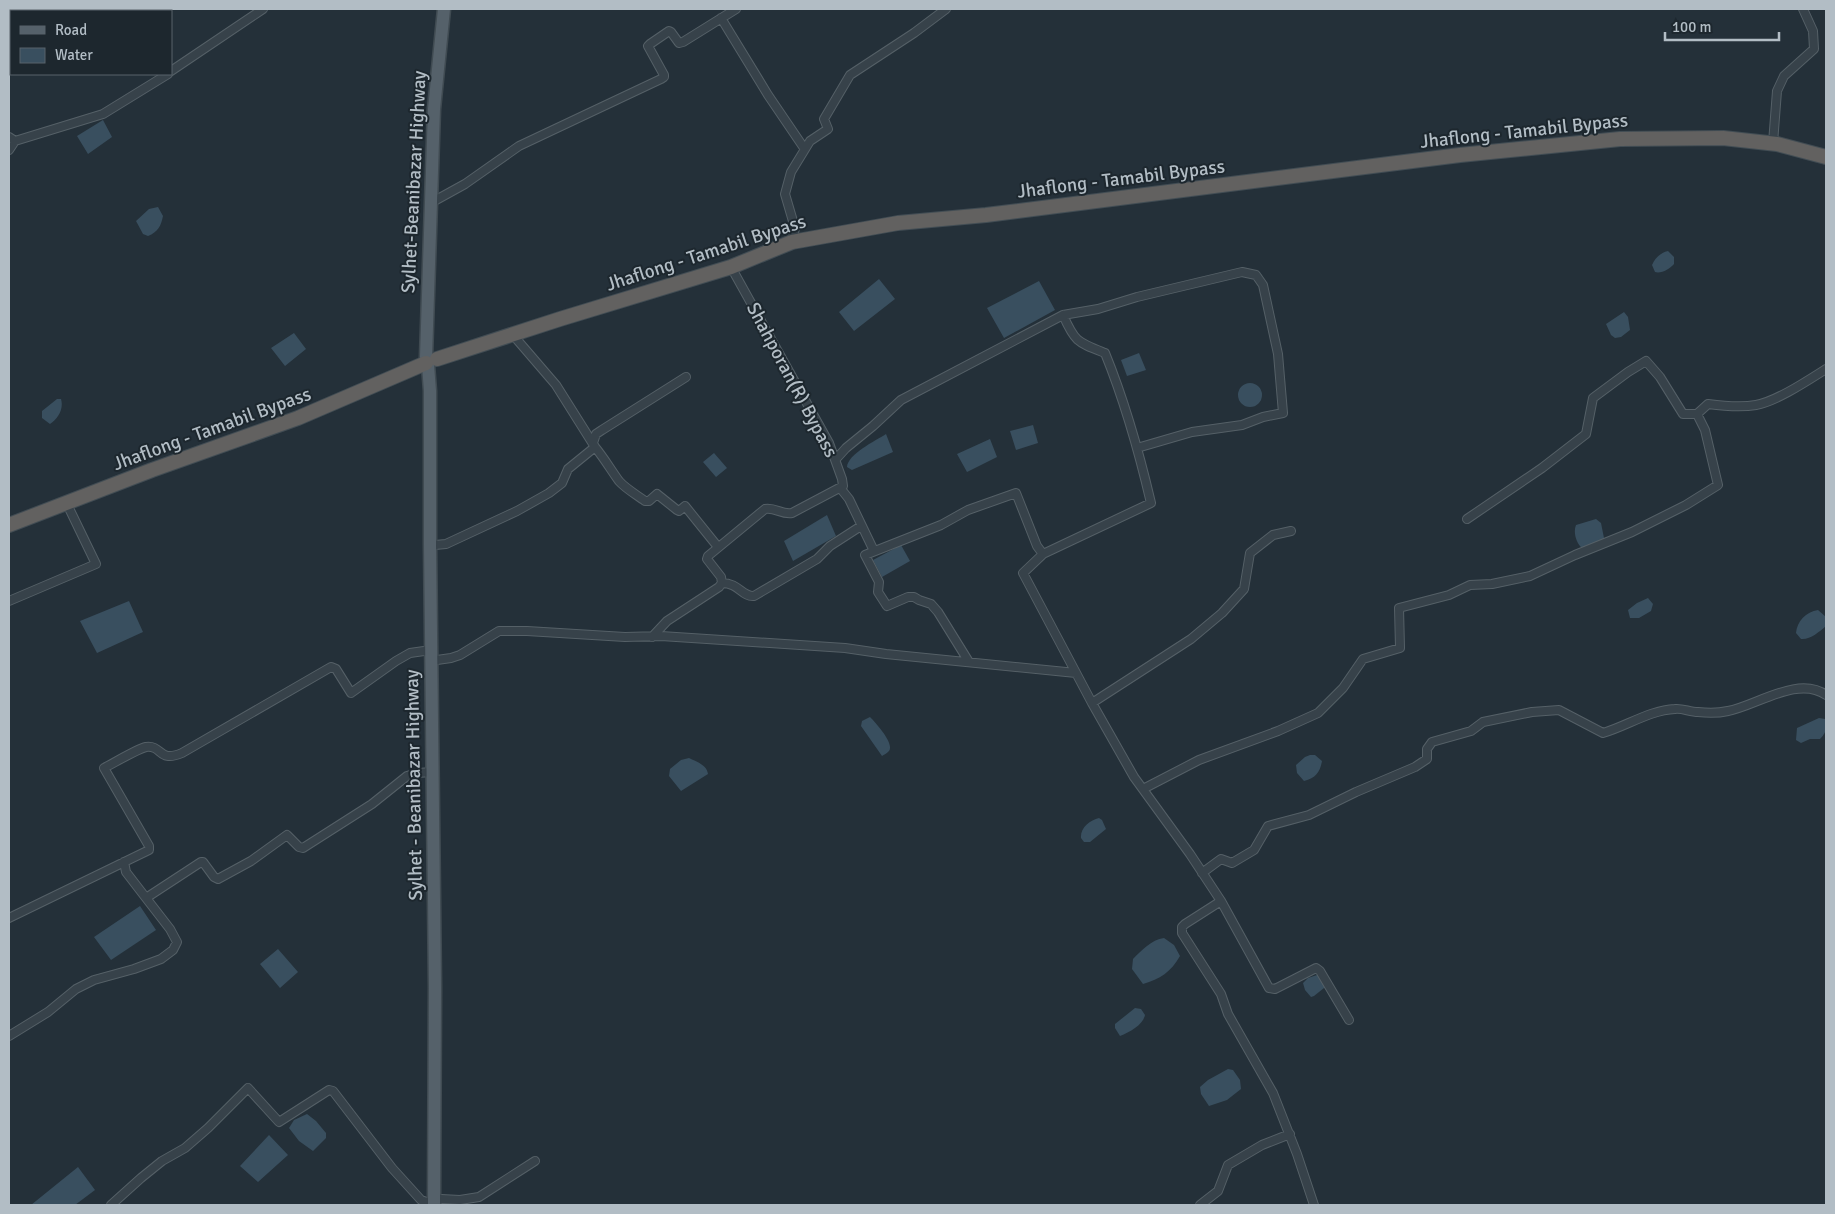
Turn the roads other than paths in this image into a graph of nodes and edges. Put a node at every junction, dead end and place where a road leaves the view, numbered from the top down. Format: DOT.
graph roads {
  1 [pos="263,9"];
  2 [pos="448,9"];
  3 [pos="736,9"];
  4 [pos="946,9"];
  5 [pos="1803,9"];
  6 [pos="721,18"];
  7 [pos="172,70"];
  8 [pos="166,75"];
  9 [pos="12,139"];
  10 [pos="1773,143"];
  11 [pos="804,148"];
  12 [pos="9,150"];
  13 [pos="1826,157"];
  14 [pos="436,200"];
  15 [pos="792,242"];
  16 [pos="730,267"];
  17 [pos="1063,315"];
  18 [pos="513,335"];
  19 [pos="431,361"];
  20 [pos="1826,369"];
  21 [pos="686,377"];
  22 [pos="1697,414"];
  23 [pos="594,445"];
  24 [pos="1137,448"];
  25 [pos="836,459"];
  26 [pos="841,489"];
  27 [pos="67,504"];
  28 [pos="1467,519"];
  29 [pos="9,525"];
  30 [pos="862,526"];
  31 [pos="1291,531"];
  32 [pos="435,545"];
  33 [pos="718,547"];
  34 [pos="874,551"];
  35 [pos="1043,554"];
  36 [pos="722,583"];
  37 [pos="9,601"];
  38 [pos="652,637"];
  39 [pos="434,655"];
  40 [pos="969,662"];
  41 [pos="1076,673"];
  42 [pos="1826,695"];
  43 [pos="1092,703"];
  44 [pos="433,772"];
  45 [pos="1143,789"];
  46 [pos="124,862"];
  47 [pos="1202,873"];
  48 [pos="146,898"];
  49 [pos="1221,901"];
  50 [pos="9,918"];
  51 [pos="1349,1020"];
  52 [pos="9,1036"];
  53 [pos="1290,1134"];
  54 [pos="535,1162"];
  55 [pos="438,1204"];
  56 [pos="111,1205"];
  57 [pos="1200,1205"];
  58 [pos="1314,1205"];
  1 -- 7 [label="street"];
  2 -- 14 [label="main road, Sylhet-Beanibazar Highway"];
  2 -- 19 [label="main road, Sylhet-Beanibazar Highway"];
  3 -- 6 [label="street"];
  4 -- 11 [label="street"];
  5 -- 10 [label="street"];
  6 -- 11 [label="street"];
  6 -- 14 [label="street"];
  8 -- 9 [label="street"];
  9 -- 12 [label="street"];
  10 -- 13 [label="highway, Jhaflong - Tamabil Bypass"];
  10 -- 15 [label="highway, Jhaflong - Tamabil Bypass"];
  11 -- 15 [label="street"];
  14 -- 19 [label="main road, Sylhet-Beanibazar Highway"];
  15 -- 16 [label="highway, Jhaflong - Tamabil Bypass"];
  16 -- 18 [label="highway, Jhaflong - Tamabil Bypass"];
  16 -- 25 [label="street, Shahporan(R) Bypass"];
  17 -- 24 [label="street"];
  17 -- 24 [label="street"];
  17 -- 25 [label="street"];
  18 -- 19 [label="highway, Jhaflong - Tamabil Bypass"];
  18 -- 23 [label="street"];
  19 -- 27 [label="highway, Jhaflong - Tamabil Bypass"];
  19 -- 32 [label="main road, Sylhet - Beanibazar Highway"];
  19 -- 39 [label="main road, Sylhet - Beanibazar Highway"];
  20 -- 22 [label="street"];
  21 -- 23 [label="street"];
  22 -- 28 [label="street"];
  22 -- 45 [label="street"];
  23 -- 32 [label="street"];
  23 -- 33 [label="street"];
  24 -- 35 [label="street"];
  25 -- 26 [label="street, Shahporan(R) Bypass"];
  26 -- 30 [label="street"];
  26 -- 33 [label="street"];
  27 -- 29 [label="highway, Jhaflong - Tamabil Bypass"];
  27 -- 37 [label="street"];
  30 -- 34 [label="street"];
  30 -- 36 [label="street"];
  31 -- 43 [label="street"];
  32 -- 39 [label="main road, Sylhet - Beanibazar Highway"];
  33 -- 36 [label="street"];
  34 -- 35 [label="street"];
  34 -- 40 [label="street"];
  35 -- 41 [label="street"];
  36 -- 38 [label="street"];
  38 -- 39 [label="street"];
  38 -- 40 [label="street"];
  39 -- 44 [label="main road, Sylhet - Beanibazar Highway"];
  39 -- 46 [label="street"];
  39 -- 55 [label="main road, Sylhet - Beanibazar Highway"];
  40 -- 41 [label="street"];
  41 -- 43 [label="street"];
  42 -- 47 [label="street"];
  43 -- 45 [label="street"];
  44 -- 48 [label="street"];
  44 -- 55 [label="main road, Sylhet - Beanibazar Highway"];
  45 -- 47 [label="street"];
  46 -- 48 [label="street"];
  46 -- 50 [label="street"];
  47 -- 49 [label="street"];
  48 -- 52 [label="street"];
  49 -- 51 [label="street"];
  49 -- 53 [label="street"];
  53 -- 57 [label="street"];
  53 -- 58 [label="street"];
  54 -- 55 [label="street"];
  55 -- 56 [label="street"];
}
